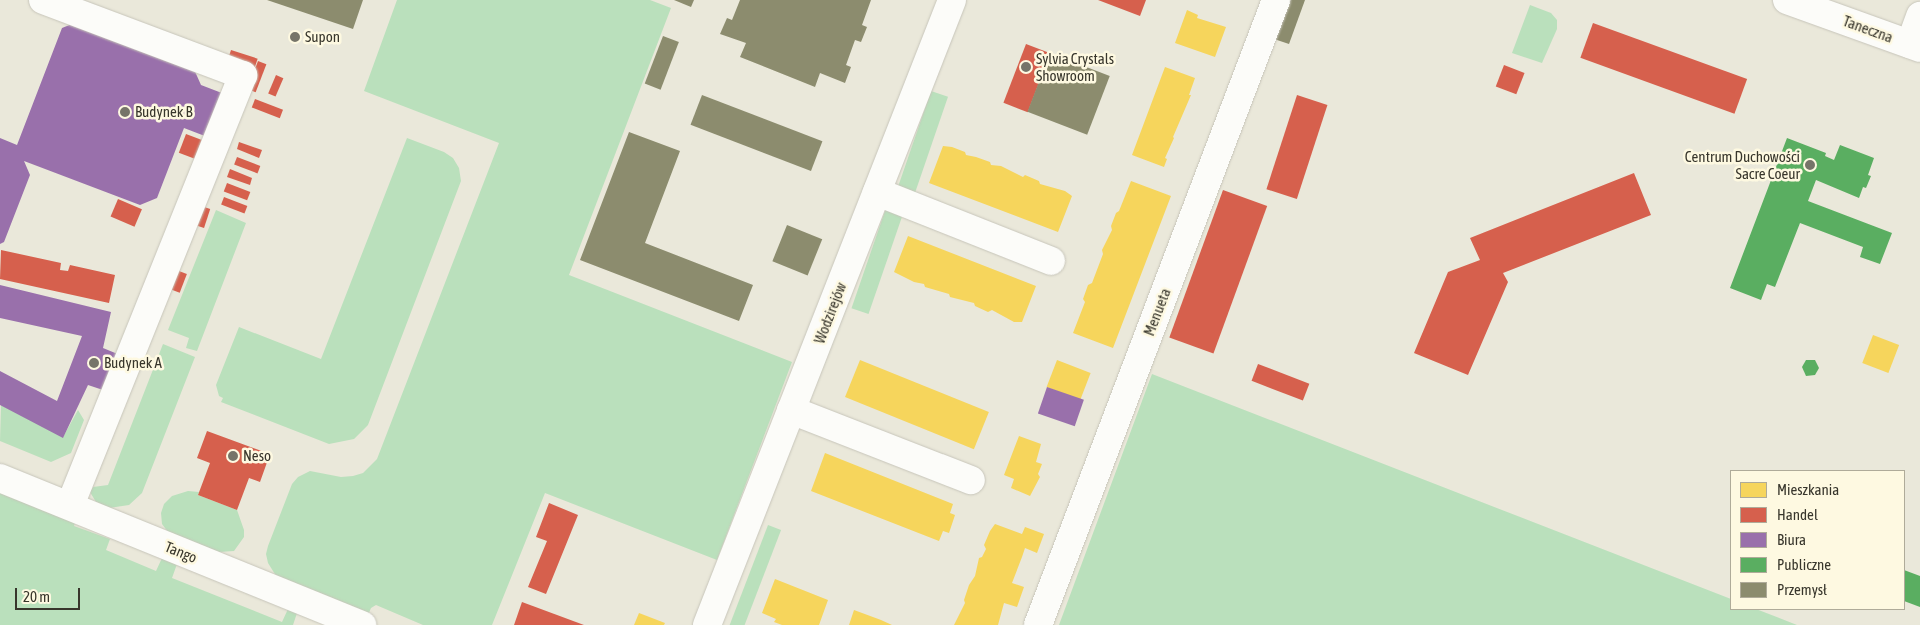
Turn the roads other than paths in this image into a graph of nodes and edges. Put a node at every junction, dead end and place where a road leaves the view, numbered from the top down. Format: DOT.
graph roads {
  1 [pos="43,0"];
  2 [pos="952,0"];
  3 [pos="1276,0"];
  4 [pos="1787,0"];
  5 [pos="1816,5"];
  6 [pos="1920,16"];
  7 [pos="1915,46"];
  8 [pos="877,192"];
  9 [pos="1051,261"];
  10 [pos="791,410"];
  11 [pos="0,478"];
  12 [pos="971,480"];
  13 [pos="70,506"];
  14 [pos="362,625"];
  15 [pos="708,625"];
  16 [pos="1038,625"];
  1 -- 13 [label="street"];
  2 -- 8 [label="street, Wodzirejów"];
  3 -- 16 [label="street, Menueta"];
  4 -- 5 [label="street, Taneczna"];
  5 -- 7 [label="street, Taneczna"];
  6 -- 7 [label="street"];
  8 -- 9 [label="street"];
  8 -- 10 [label="street, Wodzirejów"];
  10 -- 12 [label="street"];
  10 -- 15 [label="street, Wodzirejów"];
  11 -- 13 [label="street, Tango"];
  13 -- 14 [label="street, Tango"];
}
